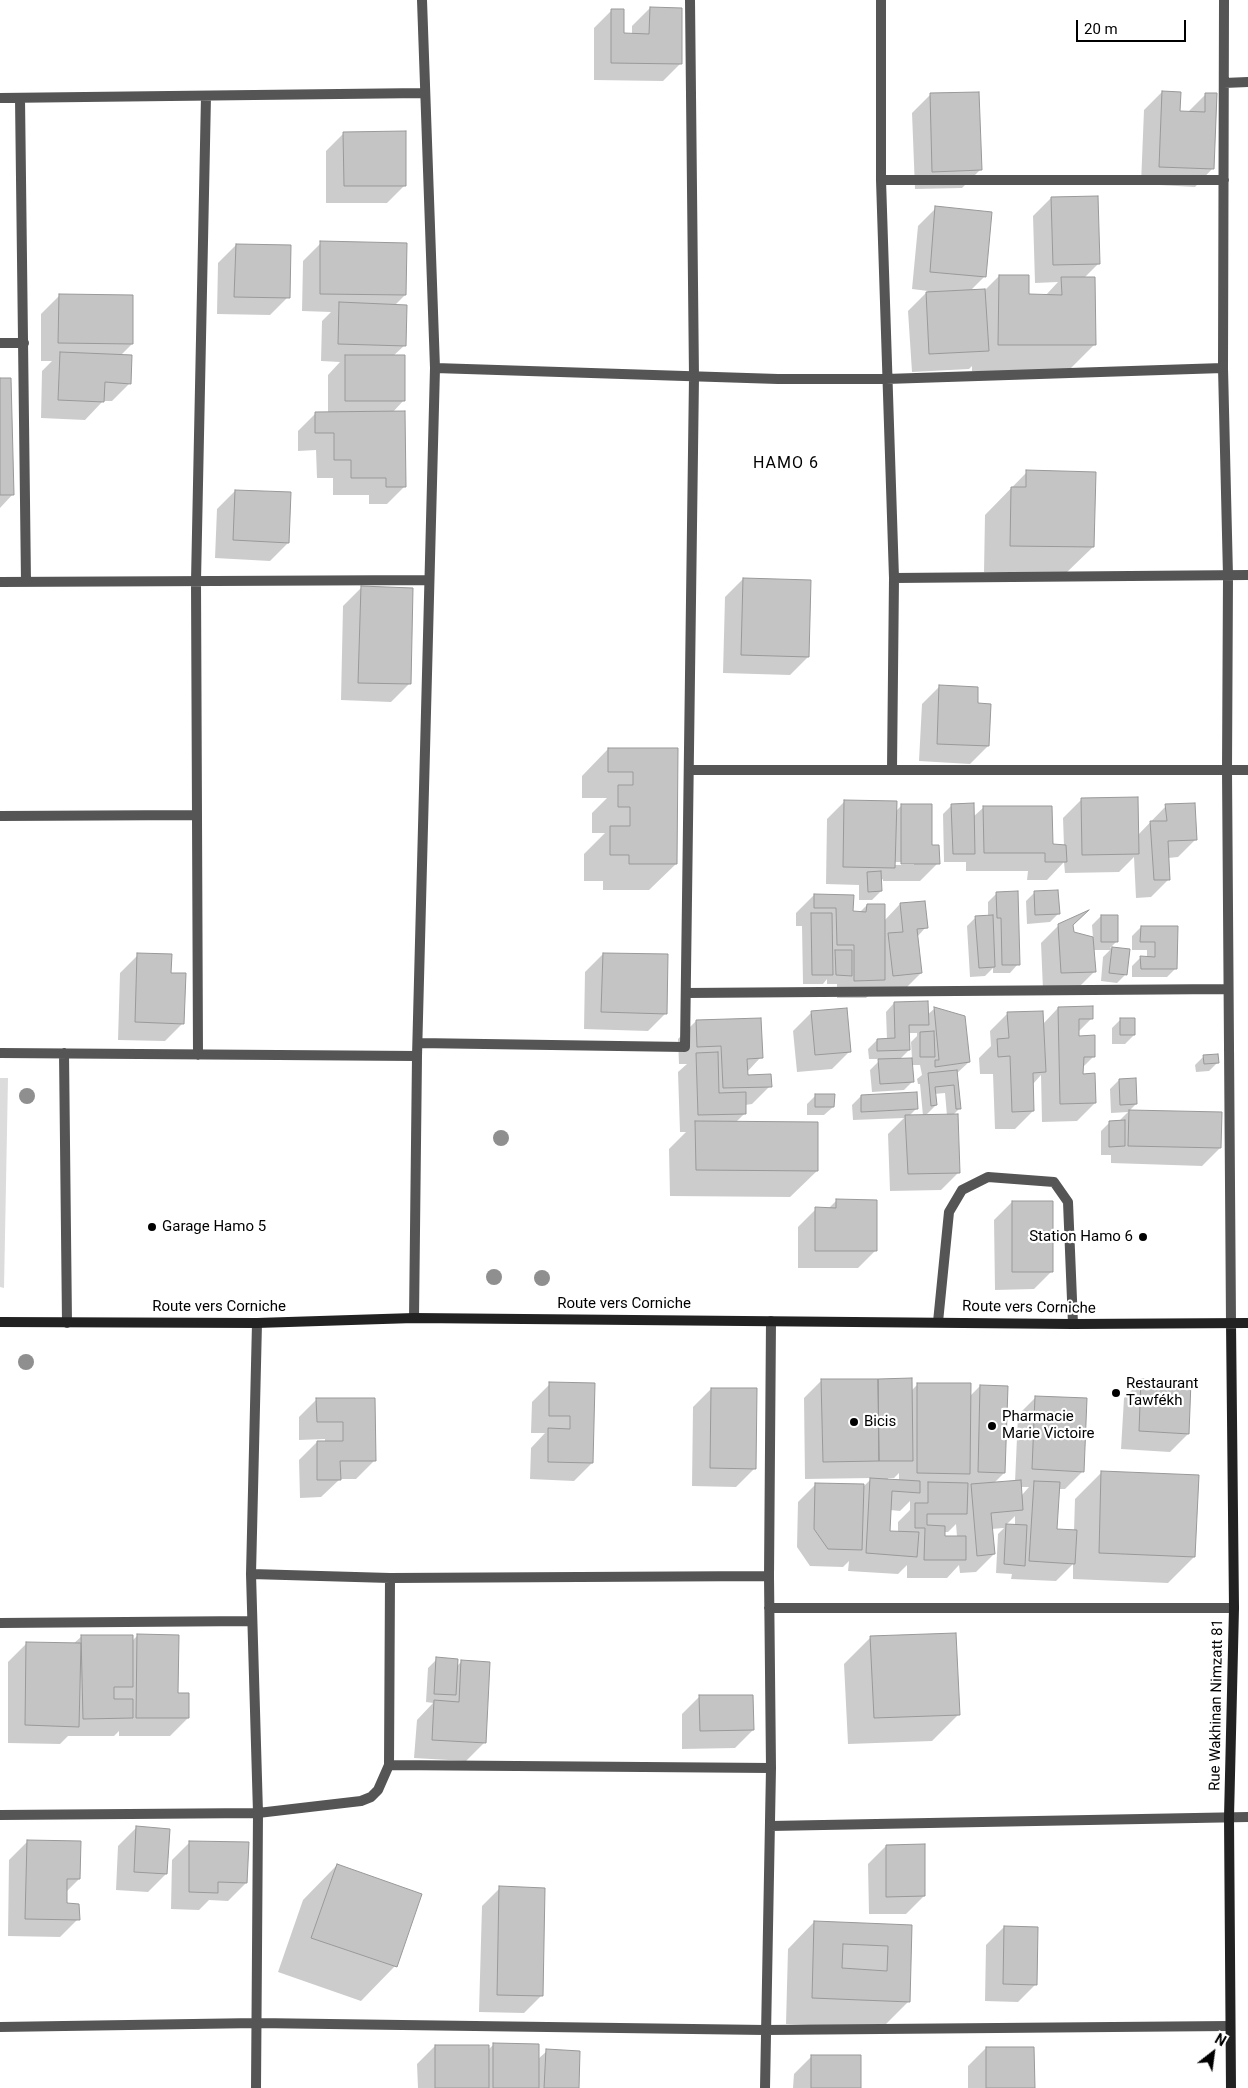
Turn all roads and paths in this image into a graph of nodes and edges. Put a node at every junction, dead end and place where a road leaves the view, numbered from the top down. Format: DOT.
graph roads {
  1 [pos="422,0"];
  2 [pos="690,0"];
  3 [pos="881,0"];
  4 [pos="1224,0"];
  5 [pos="1248,82"];
  6 [pos="1224,83"];
  7 [pos="424,93"];
  8 [pos="206,96"];
  9 [pos="0,98"];
  10 [pos="20,98"];
  11 [pos="880,180"];
  12 [pos="1224,180"];
  13 [pos="0,343"];
  14 [pos="24,343"];
  15 [pos="435,368"];
  16 [pos="1223,368"];
  17 [pos="694,378"];
  18 [pos="886,378"];
  19 [pos="1248,575"];
  20 [pos="1228,576"];
  21 [pos="894,578"];
  22 [pos="430,580"];
  23 [pos="196,581"];
  24 [pos="0,582"];
  25 [pos="26,582"];
  26 [pos="892,769"];
  27 [pos="689,770"];
  28 [pos="1226,770"];
  29 [pos="1248,770"];
  30 [pos="196,815"];
  31 [pos="0,816"];
  32 [pos="1228,989"];
  33 [pos="686,993"];
  34 [pos="418,1043"];
  35 [pos="0,1053"];
  36 [pos="64,1053"];
  37 [pos="198,1054"];
  38 [pos="417,1056"];
  39 [pos="414,1318"];
  40 [pos="771,1320"];
  41 [pos="0,1322"];
  42 [pos="67,1322"];
  43 [pos="938,1322"];
  44 [pos="256,1323"];
  45 [pos="1231,1323"];
  46 [pos="1248,1323"];
  47 [pos="1073,1324"];
  48 [pos="251,1574"];
  49 [pos="769,1576"];
  50 [pos="390,1578"];
  51 [pos="769,1608"];
  52 [pos="1234,1608"];
  53 [pos="252,1621"];
  54 [pos="0,1623"];
  55 [pos="388,1765"];
  56 [pos="771,1768"];
  57 [pos="258,1813"];
  58 [pos="0,1815"];
  59 [pos="1229,1817"];
  60 [pos="1248,1817"];
  61 [pos="770,1826"];
  62 [pos="257,2023"];
  63 [pos="0,2026"];
  64 [pos="1229,2026"];
  65 [pos="765,2030"];
  66 [pos="256,2088"];
  67 [pos="765,2088"];
  68 [pos="1230,2088"];
  1 -- 7 [label="street"];
  2 -- 17 [label="street"];
  3 -- 11 [label="street"];
  4 -- 6 [label="street"];
  5 -- 6 [label="street"];
  6 -- 12 [label="street"];
  7 -- 8 [label="street"];
  7 -- 15 [label="street"];
  8 -- 10 [label="street"];
  8 -- 23 [label="street"];
  9 -- 10 [label="street"];
  10 -- 14 [label="street"];
  11 -- 12 [label="street"];
  11 -- 18 [label="street"];
  12 -- 16 [label="street"];
  13 -- 14 [label="street"];
  14 -- 25 [label="street"];
  15 -- 17 [label="street"];
  15 -- 22 [label="street"];
  16 -- 18 [label="street"];
  16 -- 20 [label="street"];
  17 -- 18 [label="street"];
  17 -- 27 [label="street"];
  18 -- 21 [label="street"];
  19 -- 20 [label="street"];
  20 -- 21 [label="street"];
  20 -- 28 [label="street"];
  21 -- 26 [label="street"];
  22 -- 23 [label="street"];
  22 -- 34 [label="street"];
  23 -- 25 [label="street"];
  23 -- 30 [label="street"];
  24 -- 25 [label="street"];
  26 -- 27 [label="street"];
  26 -- 28 [label="street"];
  27 -- 33 [label="street"];
  28 -- 29 [label="street"];
  28 -- 32 [label="street"];
  30 -- 31 [label="street"];
  30 -- 37 [label="street"];
  32 -- 33 [label="street"];
  32 -- 45 [label="street"];
  33 -- 34 [label="street"];
  34 -- 38 [label="street"];
  35 -- 36 [label="street"];
  36 -- 37 [label="street"];
  36 -- 42 [label="street"];
  37 -- 38 [label="street"];
  38 -- 39 [label="street"];
  39 -- 40 [label="main road, Route vers Corniche"];
  39 -- 44 [label="main road, Route vers Corniche"];
  40 -- 43 [label="main road, Route vers Corniche"];
  40 -- 49 [label="street"];
  41 -- 42 [label="main road, Route vers Corniche"];
  42 -- 44 [label="main road, Route vers Corniche"];
  43 -- 47 [label="main road, Route vers Corniche"];
  43 -- 47 [label="street"];
  44 -- 48 [label="street"];
  45 -- 46 [label="main road, Route vers Corniche"];
  45 -- 47 [label="main road, Route vers Corniche"];
  45 -- 52 [label="main road, Rue Wakhinan Nimzatt 81"];
  48 -- 50 [label="street"];
  48 -- 53 [label="street"];
  49 -- 50 [label="street"];
  49 -- 51 [label="street"];
  50 -- 55 [label="street"];
  51 -- 52 [label="street"];
  51 -- 56 [label="street"];
  52 -- 59 [label="main road, Rue Wakhinan Nimzatt 81"];
  53 -- 54 [label="street"];
  53 -- 57 [label="street"];
  55 -- 56 [label="street"];
  55 -- 57 [label="street"];
  56 -- 61 [label="street"];
  57 -- 58 [label="street"];
  57 -- 62 [label="street"];
  59 -- 60 [label="street"];
  59 -- 61 [label="street"];
  59 -- 64 [label="main road, Rue Wakhinan Nimzatt 81"];
  61 -- 65 [label="street"];
  62 -- 63 [label="street"];
  62 -- 65 [label="street"];
  62 -- 66 [label="street"];
  64 -- 65 [label="street"];
  64 -- 68 [label="main road, Rue Wakhinan Nimzatt 81"];
  65 -- 67 [label="street"];
}
